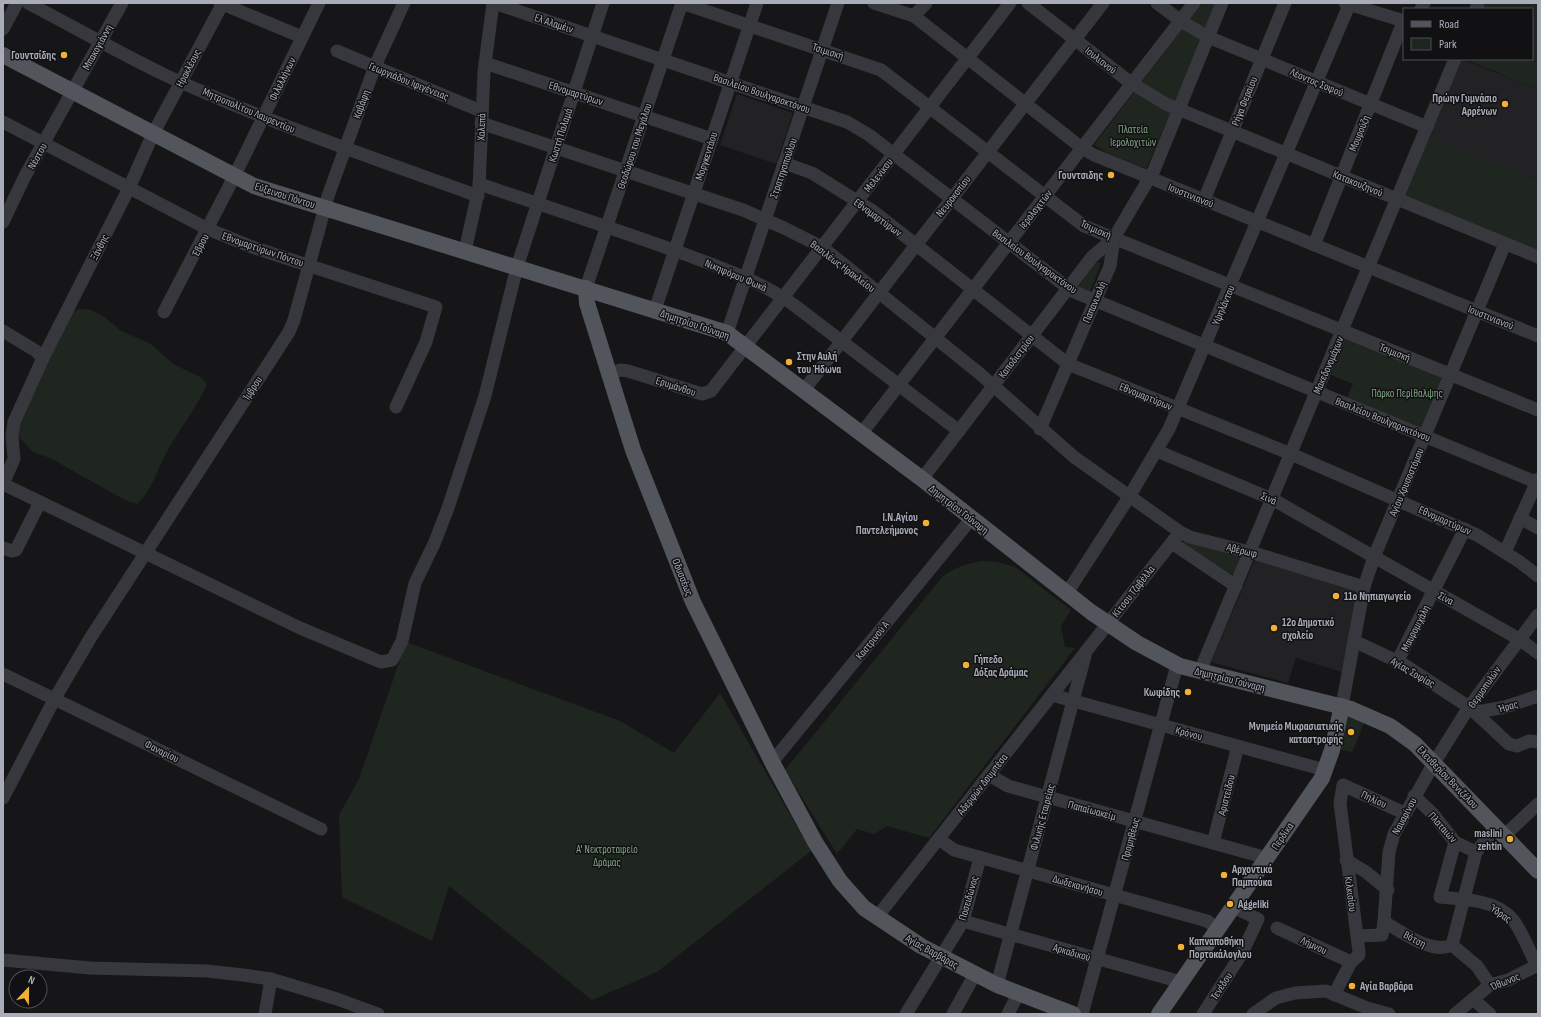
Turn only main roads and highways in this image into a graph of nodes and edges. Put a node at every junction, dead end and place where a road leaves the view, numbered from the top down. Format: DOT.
graph roads {
  1 [pos="3,55"];
  2 [pos="586,288"];
  3 [pos="1342,706"];
  4 [pos="820,850"];
  5 [pos="1538,871"];
  6 [pos="1072,1014"];
  7 [pos="1159,1014"];
  1 -- 2 [label="main road, Εύξεινου Πόντου"];
  2 -- 3 [label="main road, Δημητρίου Γούναρη"];
  2 -- 4 [label="main road, Οδυσσέως"];
  3 -- 5 [label="main road, Ελευθερίου Βενιζέλου"];
  3 -- 7 [label="main road, Περδίκα"];
  4 -- 6 [label="main road, Αγίας Βαρβάρας"];
}
